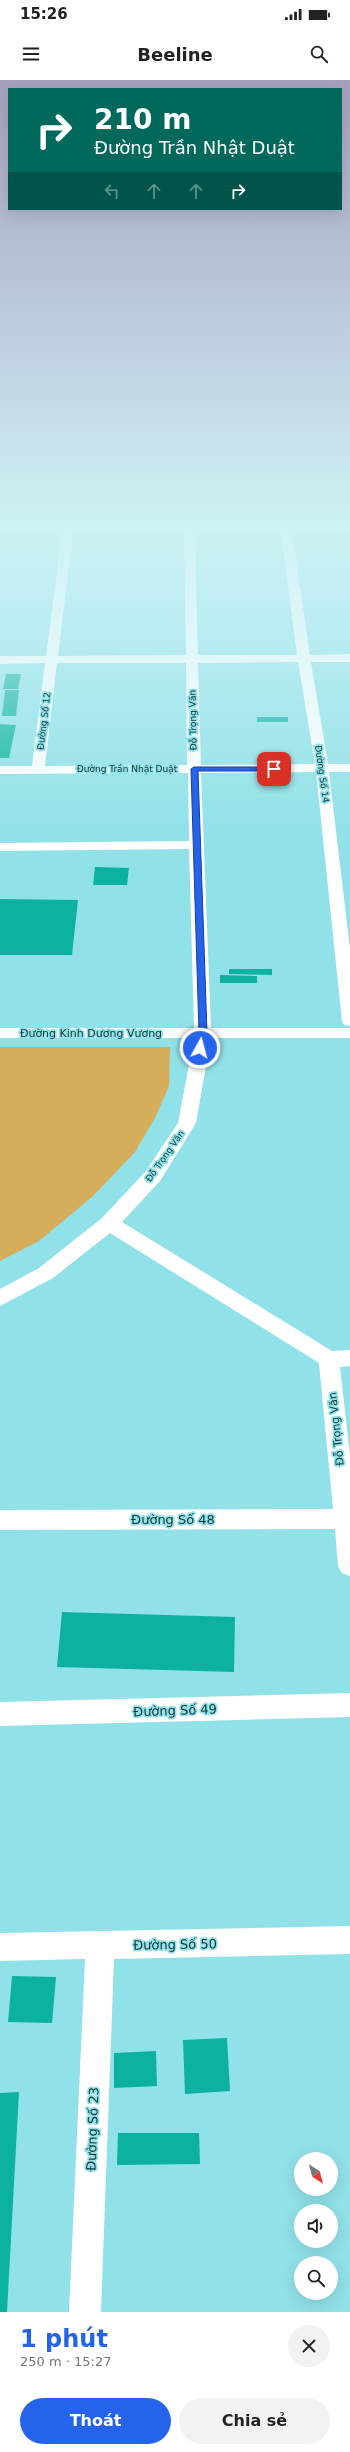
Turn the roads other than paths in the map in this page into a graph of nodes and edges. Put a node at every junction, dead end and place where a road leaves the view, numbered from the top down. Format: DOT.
graph roads {
  1 [pos="56,628"];
  2 [pos="191,628"];
  3 [pos="300,628"];
  4 [pos="350,658"];
  5 [pos="192,659"];
  6 [pos="304,659"];
  7 [pos="0,660"];
  8 [pos="52,660"];
  9 [pos="322,768"];
  10 [pos="350,768"];
  11 [pos="38,769"];
  12 [pos="194,769"];
  13 [pos="0,770"];
  14 [pos="196,846"];
  15 [pos="0,847"];
  16 [pos="350,1021"];
  17 [pos="0,1033"];
  18 [pos="203,1033"];
  19 [pos="350,1033"];
  20 [pos="108,1223"];
  21 [pos="0,1298"];
  22 [pos="339,1358"];
  23 [pos="345,1519"];
  24 [pos="0,1520"];
  25 [pos="350,1566"];
  26 [pos="350,1705"];
  27 [pos="0,1714"];
  28 [pos="350,1940"];
  29 [pos="100,1946"];
  30 [pos="0,1947"];
  31 [pos="85,2312"];
  1 -- 8 [label="street, Đường Số 12"];
  2 -- 5 [label="street, Đỗ Trọng Văn"];
  3 -- 6 [label="street, Đường Số 14"];
  4 -- 6 [label="street"];
  5 -- 6 [label="street"];
  5 -- 8 [label="street"];
  5 -- 12 [label="street, Đỗ Trọng Văn"];
  6 -- 9 [label="street, Đường Số 14"];
  7 -- 8 [label="street"];
  8 -- 11 [label="street, Đường Số 12"];
  9 -- 10 [label="street, Đường Trần Nhật Duật"];
  9 -- 12 [label="street, Đường Trần Nhật Duật"];
  9 -- 16 [label="street, Đường Số 14"];
  11 -- 12 [label="street, Đường Trần Nhật Duật"];
  11 -- 13 [label="street, Đường Trần Nhật Duật"];
  12 -- 14 [label="street, Đỗ Trọng Văn"];
  14 -- 15 [label="street"];
  14 -- 18 [label="street, Đỗ Trọng Văn"];
  17 -- 18 [label="street, Đường Kinh Dương Vương"];
  18 -- 19 [label="street, Đường Kinh Dương Vương"];
  18 -- 20 [label="street, Đỗ Trọng Văn"];
  20 -- 21 [label="street, Đỗ Trọng Văn"];
  20 -- 22 [label="street, Đỗ Trọng Văn"];
  22 -- 23 [label="street, Đỗ Trọng Văn"];
  23 -- 24 [label="street, Đường Số 48"];
  23 -- 25 [label="street, Đỗ Trọng Văn"];
  26 -- 27 [label="street, Đường Số 49"];
  28 -- 29 [label="street, Đường Số 50"];
  29 -- 30 [label="street, Đường Số 50"];
  29 -- 31 [label="street, Đường Số 23"];
}
